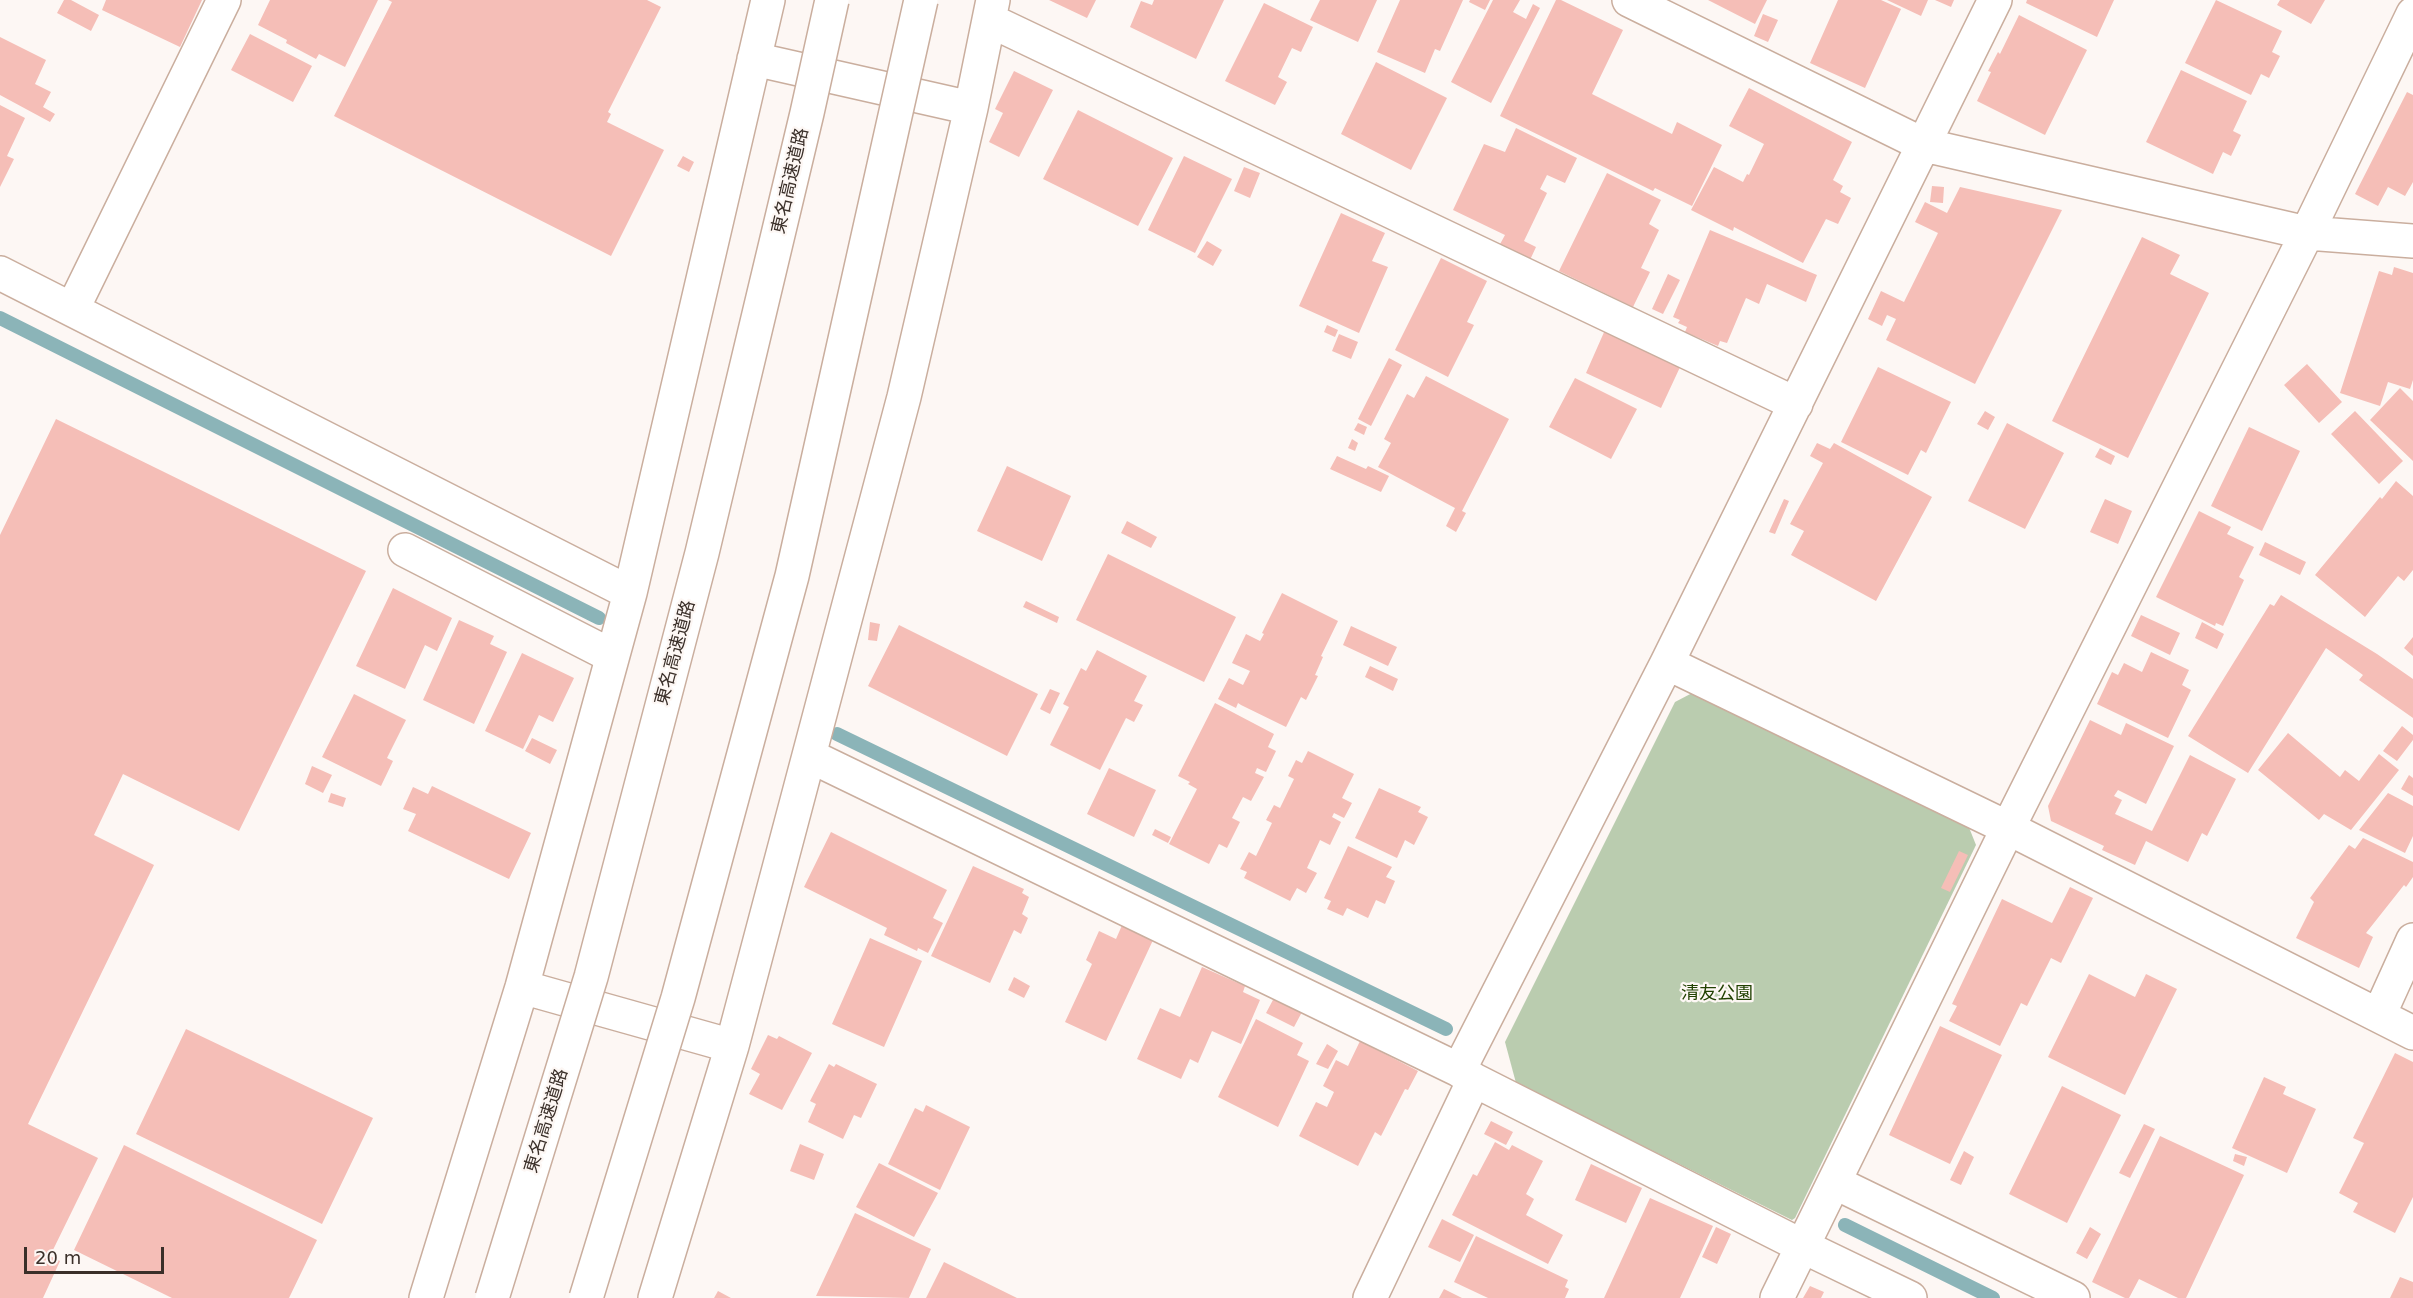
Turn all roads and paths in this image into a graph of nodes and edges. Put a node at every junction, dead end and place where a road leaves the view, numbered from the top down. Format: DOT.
graph roads {
  1 [pos="224,0"];
  2 [pos="768,0"];
  3 [pos="831,0"];
  4 [pos="921,0"];
  5 [pos="1629,0"];
  6 [pos="1995,0"];
  7 [pos="991,10"];
  8 [pos="2413,14"];
  9 [pos="754,59"];
  10 [pos="971,108"];
  11 [pos="1924,145"];
  12 [pos="2307,233"];
  13 [pos="2413,241"];
  14 [pos="0,273"];
  15 [pos="73,308"];
  16 [pos="1796,404"];
  17 [pos="405,550"];
  18 [pos="630,593"];
  19 [pos="612,656"];
  20 [pos="1667,663"];
  21 [pos="810,756"];
  22 [pos="2008,828"];
  23 [pos="2413,940"];
  24 [pos="522,987"];
  25 [pos="2379,1015"];
  26 [pos="2413,1033"];
  27 [pos="732,1046"];
  28 [pos="1466,1075"];
  29 [pos="1834,1182"];
  30 [pos="1802,1246"];
  31 [pos="436,1295"];
  32 [pos="492,1298"];
  33 [pos="586,1298"];
  34 [pos="655,1298"];
  35 [pos="1370,1298"];
  36 [pos="1777,1298"];
  37 [pos="1910,1298"];
  38 [pos="2073,1298"];
  1 -- 15 [label="main road"];
  2 -- 9 [label="main road"];
  3 -- 32 [label="main road, 東名高速道路, bridge"];
  4 -- 33 [label="main road, bridge"];
  5 -- 11 [label="main road"];
  6 -- 11 [label="main road"];
  7 -- 10 [label="main road"];
  7 -- 16 [label="main road"];
  8 -- 12 [label="main road"];
  9 -- 10 [label="main road"];
  9 -- 18 [label="main road"];
  10 -- 21 [label="main road"];
  11 -- 12 [label="main road"];
  11 -- 16 [label="main road"];
  12 -- 13 [label="main road"];
  12 -- 22 [label="main road"];
  14 -- 15 [label="main road"];
  15 -- 18 [label="main road"];
  16 -- 20 [label="main road"];
  17 -- 19 [label="main road"];
  18 -- 19 [label="main road"];
  19 -- 24 [label="main road"];
  20 -- 22 [label="main road"];
  20 -- 28 [label="main road"];
  21 -- 27 [label="main road"];
  21 -- 28 [label="main road"];
  22 -- 25 [label="main road"];
  22 -- 29 [label="main road"];
  23 -- 25 [label="main road"];
  24 -- 27 [label="main road"];
  24 -- 31 [label="main road"];
  25 -- 26 [label="main road"];
  27 -- 34 [label="main road"];
  28 -- 30 [label="main road"];
  28 -- 35 [label="main road"];
  29 -- 30 [label="main road"];
  29 -- 38 [label="main road"];
  30 -- 36 [label="main road"];
  30 -- 37 [label="main road"];
}
